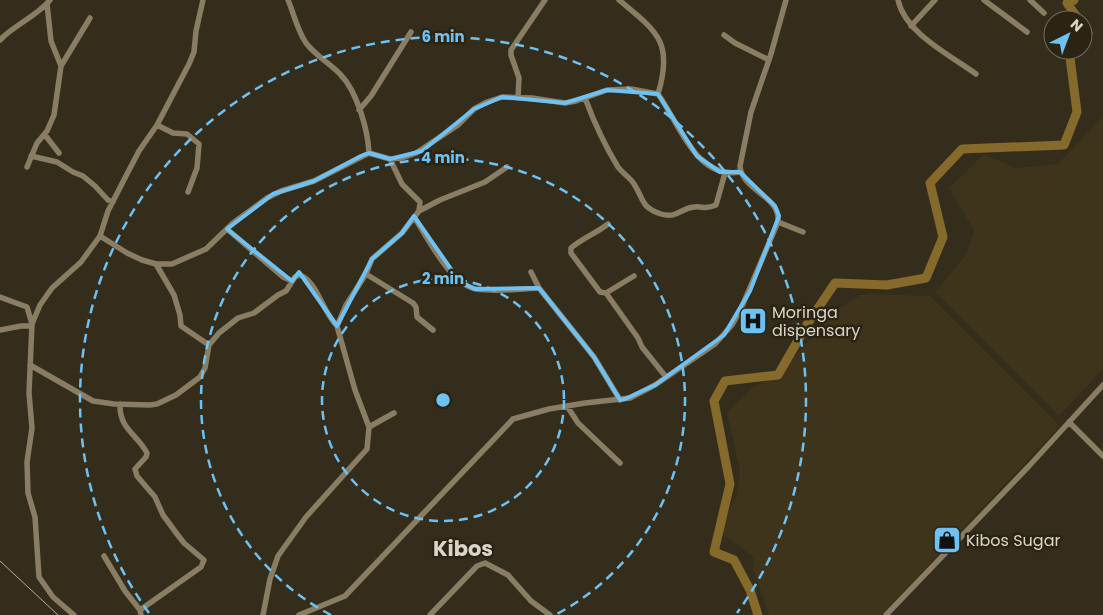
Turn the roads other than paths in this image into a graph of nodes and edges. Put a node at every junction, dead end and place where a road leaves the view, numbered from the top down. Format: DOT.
graph roads {
  1 [pos="203,0"];
  2 [pos="288,0"];
  3 [pos="545,0"];
  4 [pos="619,0"];
  5 [pos="786,0"];
  6 [pos="898,0"];
  7 [pos="935,0"];
  8 [pos="984,0"];
  9 [pos="1030,0"];
  10 [pos="48,2"];
  11 [pos="1043,12"];
  12 [pos="90,18"];
  13 [pos="911,26"];
  14 [pos="410,32"];
  15 [pos="1027,32"];
  16 [pos="724,35"];
  17 [pos="0,40"];
  18 [pos="769,60"];
  19 [pos="61,66"];
  20 [pos="976,74"];
  21 [pos="658,94"];
  22 [pos="518,98"];
  23 [pos="585,98"];
  24 [pos="359,110"];
  25 [pos="157,125"];
  26 [pos="45,135"];
  27 [pos="59,153"];
  28 [pos="369,153"];
  29 [pos="31,156"];
  30 [pos="390,159"];
  31 [pos="507,166"];
  32 [pos="27,167"];
  33 [pos="740,172"];
  34 [pos="725,173"];
  35 [pos="188,192"];
  36 [pos="113,202"];
  37 [pos="419,211"];
  38 [pos="414,217"];
  39 [pos="778,222"];
  40 [pos="608,224"];
  41 [pos="227,229"];
  42 [pos="803,232"];
  43 [pos="100,236"];
  44 [pos="156,264"];
  45 [pos="532,272"];
  46 [pos="366,274"];
  47 [pos="634,276"];
  48 [pos="292,281"];
  49 [pos="539,288"];
  50 [pos="606,293"];
  51 [pos="0,297"];
  52 [pos="32,325"];
  53 [pos="337,326"];
  54 [pos="0,330"];
  55 [pos="433,330"];
  56 [pos="209,346"];
  57 [pos="30,365"];
  58 [pos="666,377"];
  59 [pos="1103,385"];
  60 [pos="620,400"];
  61 [pos="120,404"];
  62 [pos="567,406"];
  63 [pos="394,413"];
  64 [pos="1069,422"];
  65 [pos="369,427"];
  66 [pos="1103,456"];
  67 [pos="620,463"];
  68 [pos="104,556"];
  69 [pos="141,613"];
  70 [pos="74,615"];
  71 [pos="263,615"];
  72 [pos="299,615"];
  73 [pos="430,615"];
  74 [pos="550,615"];
  75 [pos="886,615"];
  1 -- 25 [label="street"];
  2 -- 24 [label="street"];
  3 -- 22 [label="street"];
  4 -- 21 [label="street"];
  5 -- 18 [label="street"];
  6 -- 13 [label="street"];
  7 -- 13 [label="street"];
  8 -- 15 [label="street"];
  9 -- 11 [label="street"];
  10 -- 17 [label="street"];
  10 -- 19 [label="street"];
  12 -- 19 [label="street"];
  13 -- 20 [label="street"];
  14 -- 24 [label="street"];
  16 -- 18 [label="street"];
  18 -- 33 [label="street"];
  19 -- 26 [label="street"];
  21 -- 23 [label="street"];
  21 -- 34 [label="street"];
  22 -- 23 [label="street"];
  22 -- 30 [label="street"];
  23 -- 34 [label="street"];
  24 -- 28 [label="street"];
  25 -- 35 [label="street"];
  25 -- 36 [label="street"];
  26 -- 27 [label="street"];
  26 -- 29 [label="street"];
  28 -- 30 [label="street"];
  28 -- 41 [label="street"];
  29 -- 32 [label="street"];
  29 -- 36 [label="street"];
  30 -- 37 [label="street"];
  31 -- 37 [label="street"];
  33 -- 34 [label="street"];
  33 -- 39 [label="street"];
  36 -- 43 [label="street"];
  37 -- 38 [label="street"];
  38 -- 46 [label="street"];
  38 -- 49 [label="street"];
  39 -- 42 [label="street"];
  39 -- 58 [label="street"];
  40 -- 50 [label="street"];
  41 -- 44 [label="street"];
  41 -- 48 [label="street"];
  43 -- 44 [label="street"];
  43 -- 52 [label="street"];
  44 -- 56 [label="street"];
  45 -- 49 [label="street"];
  46 -- 53 [label="street"];
  46 -- 55 [label="street"];
  47 -- 50 [label="street"];
  48 -- 53 [label="street"];
  48 -- 56 [label="street"];
  49 -- 60 [label="street"];
  50 -- 58 [label="street"];
  51 -- 52 [label="street"];
  52 -- 54 [label="street"];
  52 -- 57 [label="street"];
  53 -- 65 [label="street"];
  56 -- 61 [label="street"];
  57 -- 61 [label="street"];
  57 -- 70 [label="street"];
  58 -- 60 [label="street"];
  59 -- 64 [label="street"];
  60 -- 62 [label="street"];
  61 -- 69 [label="street"];
  62 -- 67 [label="street"];
  62 -- 72 [label="street"];
  63 -- 65 [label="street"];
  64 -- 66 [label="street"];
  64 -- 75 [label="street"];
  65 -- 71 [label="street"];
  68 -- 69 [label="street"];
  73 -- 74 [label="street"];
}
